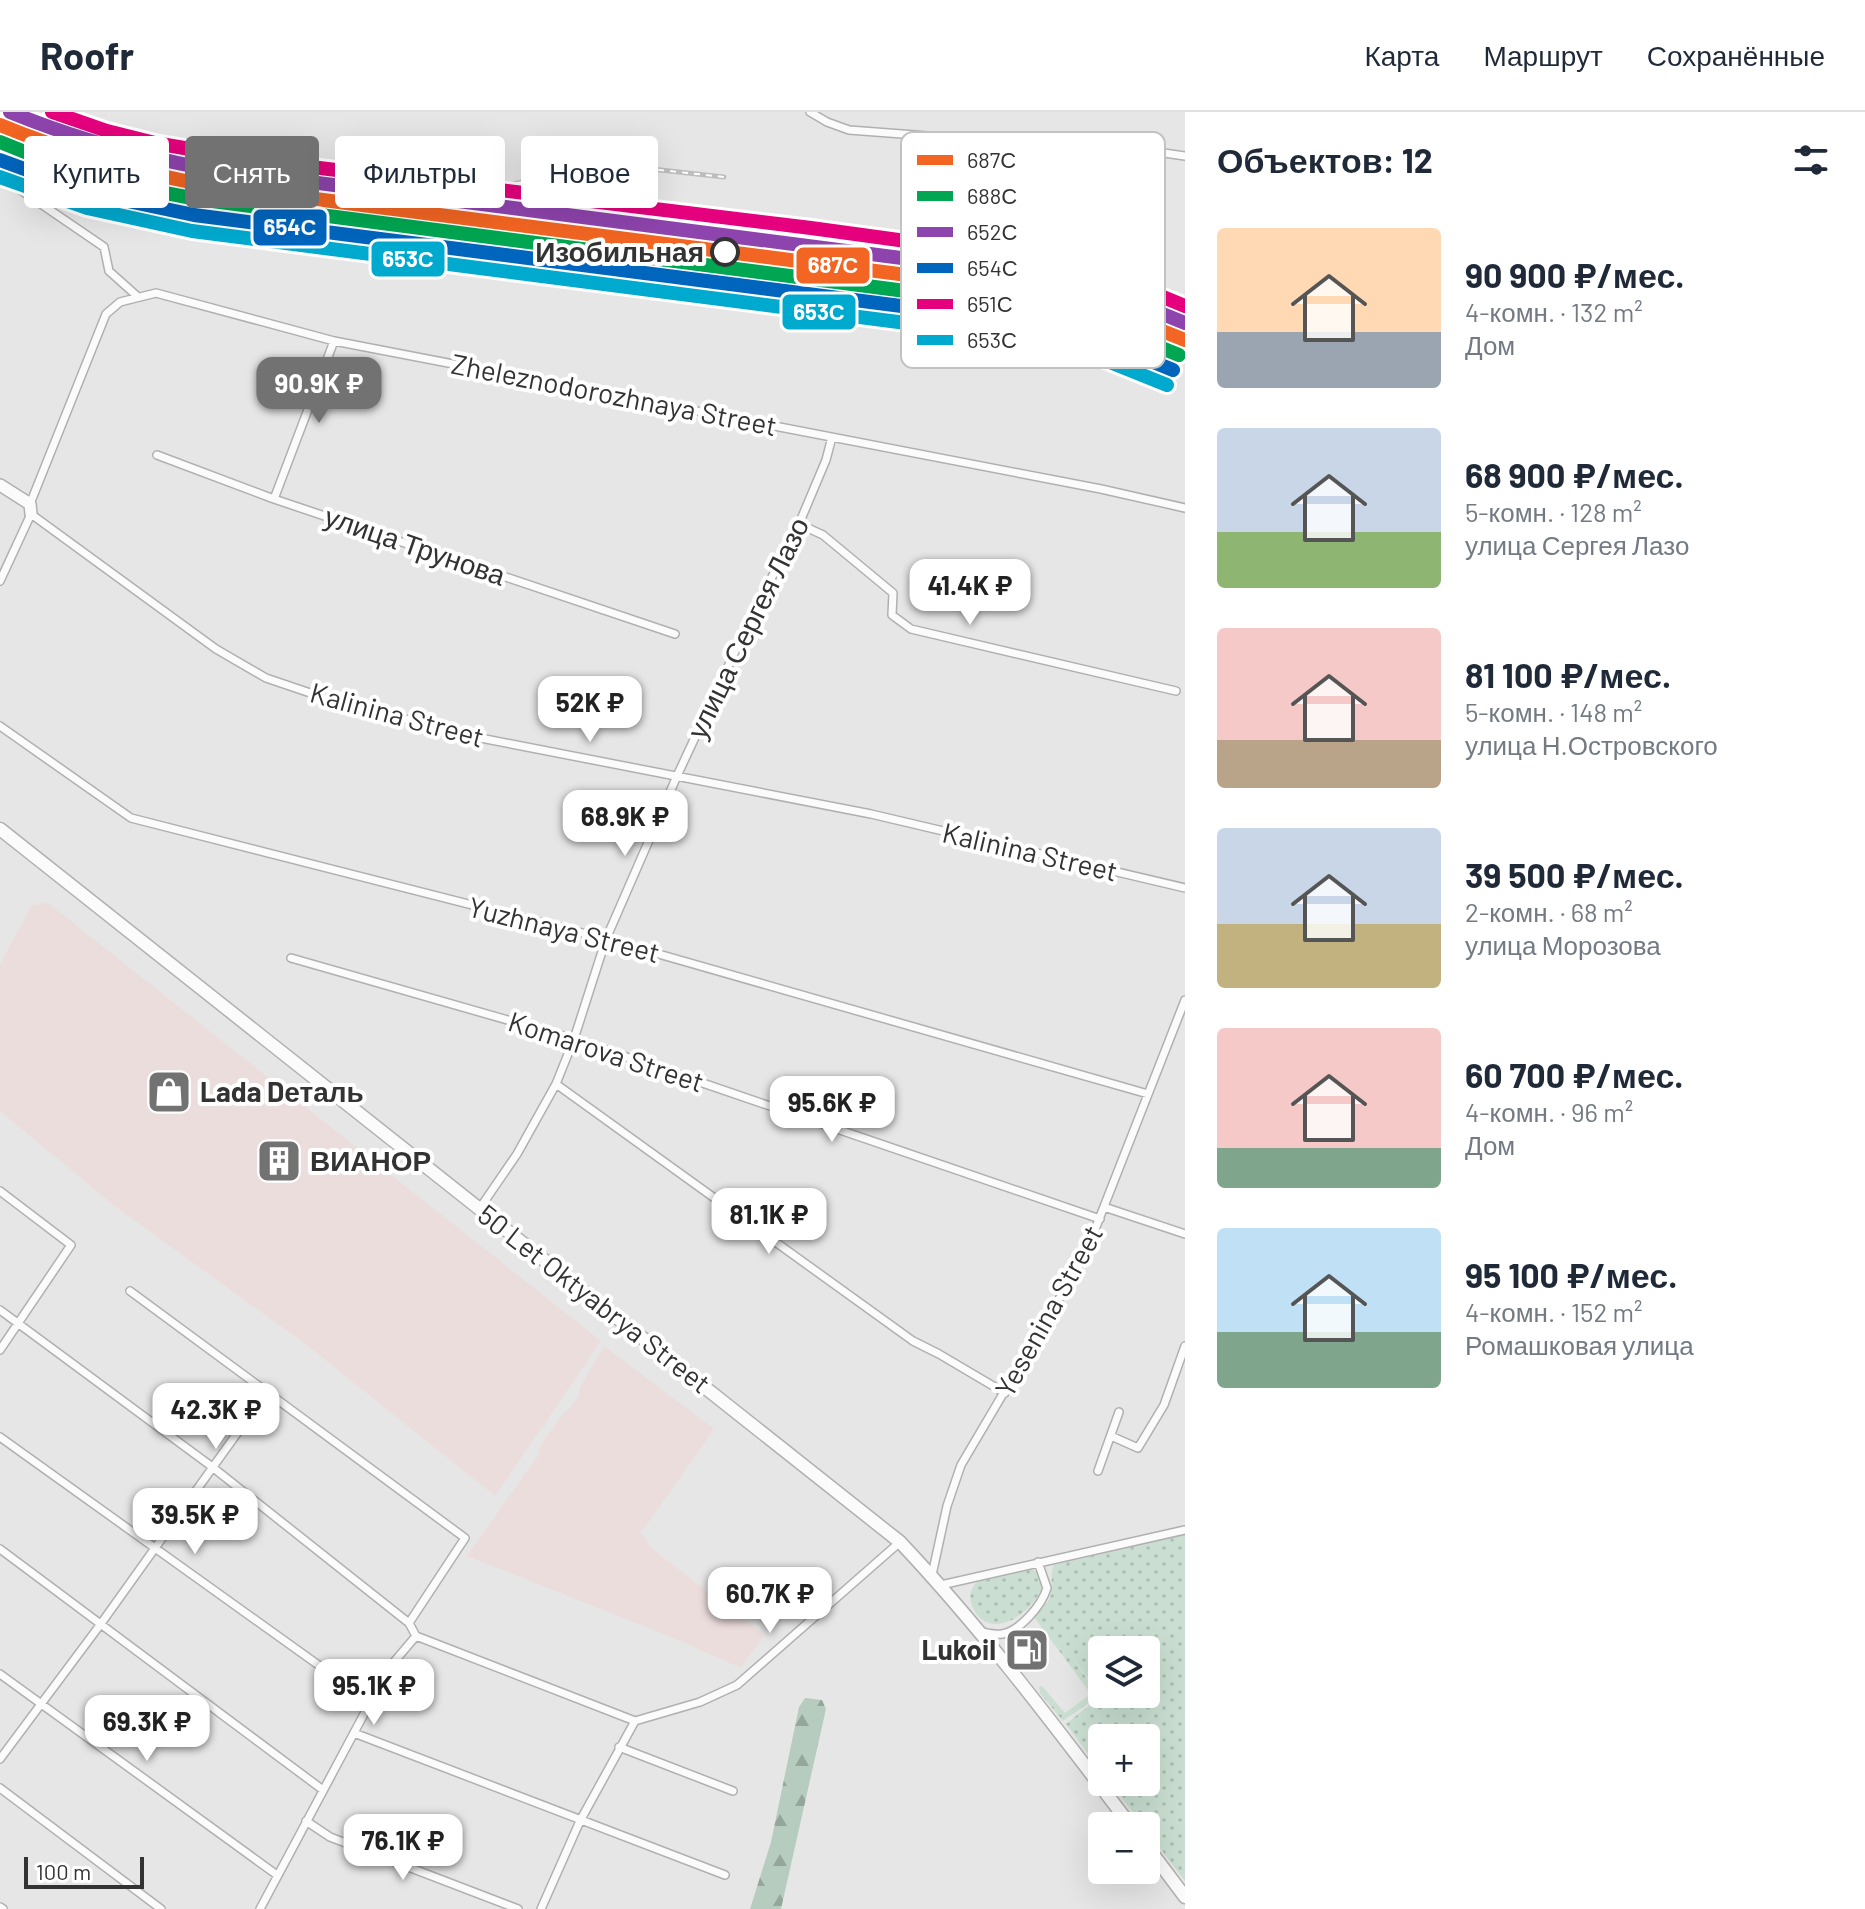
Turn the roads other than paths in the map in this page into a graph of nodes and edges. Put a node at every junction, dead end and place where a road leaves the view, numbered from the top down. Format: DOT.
graph roads {
  1 [pos="810,112"];
  2 [pos="901,134"];
  3 [pos="1165,153"];
  4 [pos="1185,156"];
  5 [pos="0,176"];
  6 [pos="137,296"];
  7 [pos="334,341"];
  8 [pos="832,437"];
  9 [pos="157,455"];
  10 [pos="0,485"];
  11 [pos="274,499"];
  12 [pos="1185,508"];
  13 [pos="30,509"];
  14 [pos="799,524"];
  15 [pos="0,581"];
  16 [pos="675,634"];
  17 [pos="1176,691"];
  18 [pos="0,726"];
  19 [pos="677,776"];
  20 [pos="0,829"];
  21 [pos="1185,888"];
  22 [pos="606,939"];
  23 [pos="291,958"];
  24 [pos="1185,1000"];
  25 [pos="574,1039"];
  26 [pos="556,1084"];
  27 [pos="1148,1094"];
  28 [pos="0,1191"];
  29 [pos="1104,1207"];
  30 [pos="480,1208"];
  31 [pos="1100,1219"];
  32 [pos="1185,1234"];
  33 [pos="130,1291"];
  34 [pos="0,1310"];
  35 [pos="19,1324"];
  36 [pos="1185,1346"];
  37 [pos="0,1350"];
  38 [pos="268,1390"];
  39 [pos="1005,1393"];
  40 [pos="1119,1412"];
  41 [pos="1111,1436"];
  42 [pos="0,1437"];
  43 [pos="211,1466"];
  44 [pos="1098,1471"];
  45 [pos="1185,1530"];
  46 [pos="900,1542"];
  47 [pos="157,1547"];
  48 [pos="0,1549"];
  49 [pos="1038,1562"];
  50 [pos="936,1580"];
  51 [pos="409,1623"];
  52 [pos="100,1625"];
  53 [pos="980,1632"];
  54 [pos="416,1636"];
  55 [pos="0,1674"];
  56 [pos="370,1702"];
  57 [pos="40,1705"];
  58 [pos="635,1721"];
  59 [pos="354,1733"];
  60 [pos="619,1747"];
  61 [pos="0,1759"];
  62 [pos="0,1788"];
  63 [pos="323,1790"];
  64 [pos="733,1791"];
  65 [pos="1120,1812"];
  66 [pos="306,1821"];
  67 [pos="580,1821"];
  68 [pos="1160,1864"];
  69 [pos="277,1875"];
  70 [pos="725,1875"];
  71 [pos="1185,1897"];
  72 [pos="161,1909"];
  73 [pos="260,1909"];
  74 [pos="518,1909"];
  75 [pos="541,1909"];
  1 -- 2 [label="street"];
  3 -- 4 [label="street"];
  5 -- 6 [label="street"];
  6 -- 7 [label="street, Zheleznodorozhnaya Street"];
  6 -- 13 [label="street"];
  7 -- 8 [label="street, Zheleznodorozhnaya Street"];
  7 -- 11 [label="street"];
  8 -- 12 [label="street, Zheleznodorozhnaya Street"];
  8 -- 14 [label="street, улица Сергея Лазо"];
  9 -- 11 [label="street, улица Трунова"];
  10 -- 13 [label="street, Kalinina Street"];
  11 -- 16 [label="street, улица Трунова"];
  13 -- 15 [label="street"];
  13 -- 19 [label="street, Kalinina Street"];
  14 -- 17 [label="street"];
  14 -- 19 [label="street, улица Сергея Лазо"];
  18 -- 22 [label="street, Yuzhnaya Street"];
  19 -- 21 [label="street, Kalinina Street"];
  19 -- 22 [label="street, улица Сергея Лазо"];
  20 -- 30 [label="main road, 50 Let Oktyabrya Street"];
  22 -- 25 [label="street, улица Сергея Лазо"];
  22 -- 27 [label="street, Yuzhnaya Street"];
  23 -- 25 [label="street, Komarova Street"];
  24 -- 27 [label="street, Yesenina Street"];
  25 -- 26 [label="street, улица Сергея Лазо"];
  25 -- 31 [label="street, Komarova Street"];
  26 -- 30 [label="street, улица Сергея Лазо"];
  26 -- 39 [label="street"];
  27 -- 29 [label="street, Yesenina Street"];
  28 -- 35 [label="street"];
  29 -- 31 [label="street, Yesenina Street"];
  29 -- 32 [label="street"];
  30 -- 46 [label="main road, 50 Let Oktyabrya Street"];
  31 -- 39 [label="street, Yesenina Street"];
  33 -- 38 [label="street"];
  34 -- 35 [label="street"];
  35 -- 37 [label="street"];
  35 -- 43 [label="street"];
  36 -- 41 [label="street"];
  38 -- 43 [label="street"];
  38 -- 51 [label="street"];
  39 -- 50 [label="street, Yesenina Street"];
  40 -- 41 [label="street"];
  41 -- 44 [label="street"];
  42 -- 47 [label="street"];
  43 -- 47 [label="street"];
  43 -- 51 [label="street"];
  45 -- 49 [label="street"];
  46 -- 50 [label="main road, 50 Let Oktyabrya Street"];
  46 -- 58 [label="street"];
  47 -- 52 [label="street"];
  47 -- 56 [label="street"];
  48 -- 52 [label="street"];
  49 -- 50 [label="street"];
  49 -- 53 [label="street"];
  50 -- 53 [label="main road, 50 Let Oktyabrya Street"];
  51 -- 54 [label="street"];
  52 -- 57 [label="street"];
  52 -- 63 [label="street"];
  53 -- 65 [label="main road, 50 Let Oktyabrya Street"];
  54 -- 56 [label="street"];
  54 -- 58 [label="street"];
  55 -- 57 [label="street"];
  56 -- 59 [label="street"];
  57 -- 61 [label="street"];
  57 -- 69 [label="street"];
  58 -- 60 [label="street"];
  59 -- 63 [label="street"];
  59 -- 67 [label="street"];
  60 -- 64 [label="street"];
  60 -- 67 [label="street"];
  62 -- 72 [label="street"];
  63 -- 66 [label="street"];
  66 -- 69 [label="street"];
  66 -- 74 [label="street"];
  67 -- 70 [label="street"];
  67 -- 75 [label="street"];
  68 -- 71 [label="main road"];
  69 -- 73 [label="street"];
}
